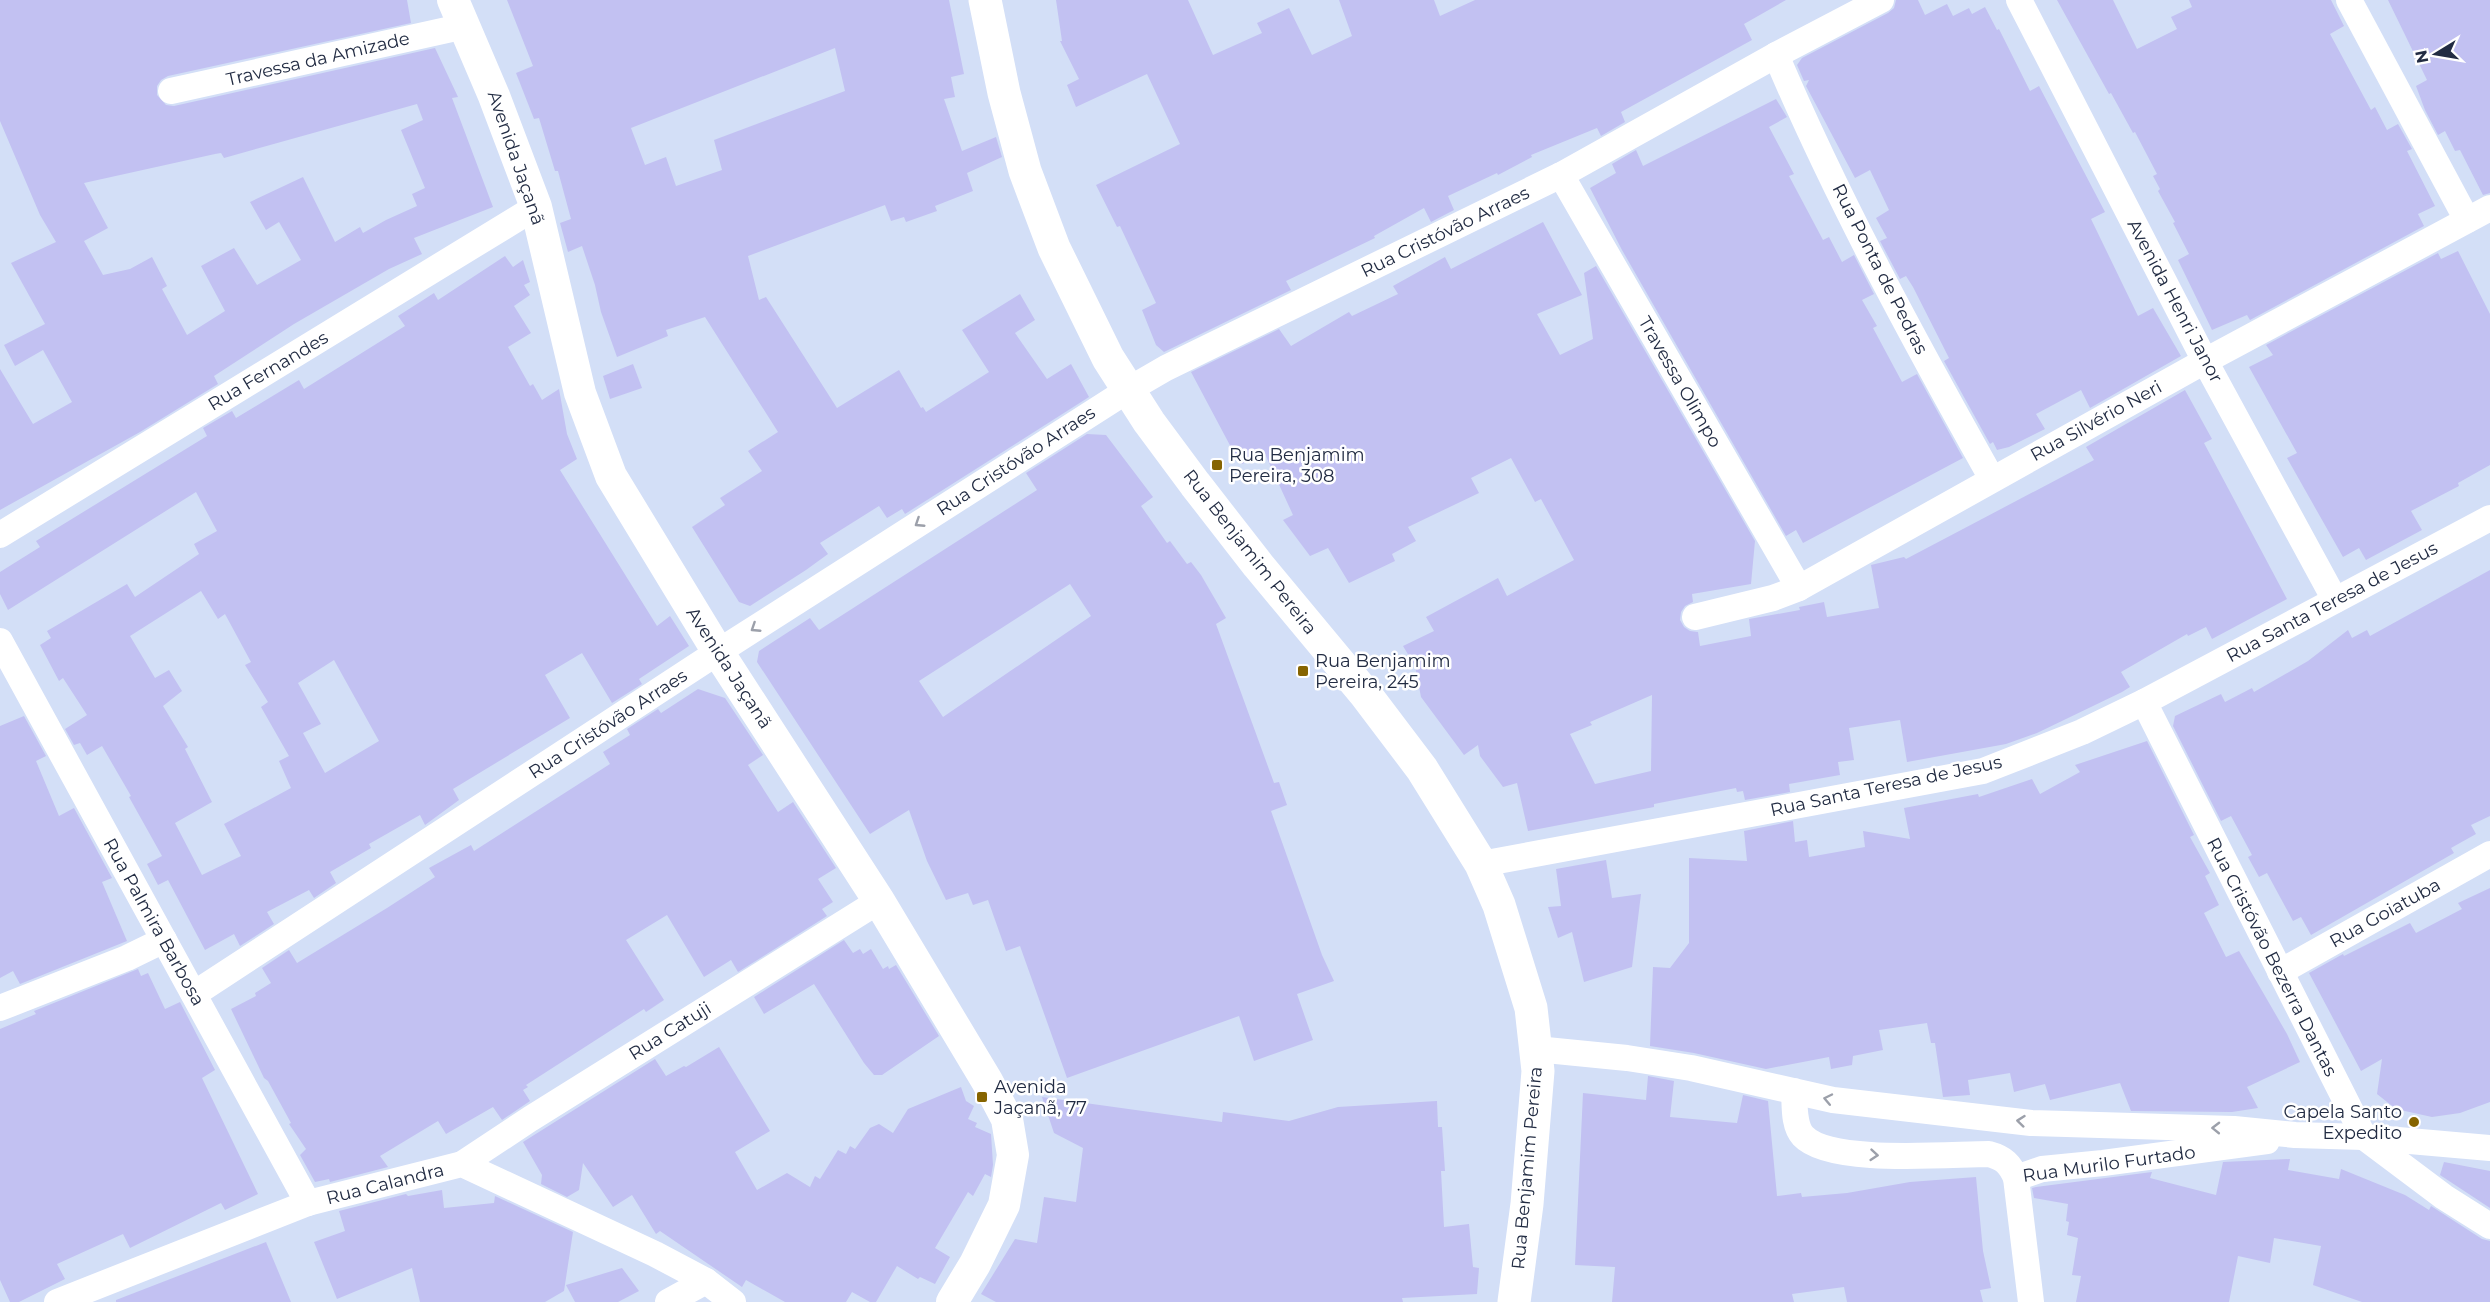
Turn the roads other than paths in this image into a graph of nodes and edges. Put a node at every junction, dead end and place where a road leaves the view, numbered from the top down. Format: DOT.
graph roads {
  1 [pos="985,0"];
  2 [pos="1881,0"];
  3 [pos="2019,0"];
  4 [pos="2349,0"];
  5 [pos="459,13"];
  6 [pos="1776,55"];
  7 [pos="171,91"];
  8 [pos="1561,176"];
  9 [pos="536,207"];
  10 [pos="2490,208"];
  11 [pos="2467,220"];
  12 [pos="2205,361"];
  13 [pos="1128,390"];
  14 [pos="1992,479"];
  15 [pos="2490,518"];
  16 [pos="0,535"];
  17 [pos="1800,588"];
  18 [pos="2335,600"];
  19 [pos="1695,617"];
  20 [pos="0,641"];
  21 [pos="718,652"];
  22 [pos="2144,702"];
  23 [pos="2490,854"];
  24 [pos="1481,864"];
  25 [pos="879,901"];
  26 [pos="164,940"];
  27 [pos="2280,972"];
  28 [pos="194,994"];
  29 [pos="0,1008"];
  30 [pos="1536,1049"];
  31 [pos="1794,1091"];
  32 [pos="2295,1135"];
  33 [pos="2364,1137"];
  34 [pos="2490,1148"];
  35 [pos="462,1164"];
  36 [pos="2016,1178"];
  37 [pos="308,1203"];
  38 [pos="2490,1226"];
  39 [pos="706,1281"];
  40 [pos="57,1302"];
  41 [pos="668,1302"];
  42 [pos="733,1302"];
  43 [pos="952,1302"];
  44 [pos="1514,1302"];
  45 [pos="2031,1302"];
  1 -- 13 [label="main road, Rua Benjamim Pereira"];
  2 -- 6 [label="street, Rua Cristóvão Arraes"];
  3 -- 12 [label="street, Avenida Henri Janor"];
  4 -- 11 [label="street"];
  5 -- 7 [label="street, Travessa da Amizade"];
  5 -- 9 [label="street, Avenida Jaçanã"];
  6 -- 8 [label="street, Rua Cristóvão Arraes"];
  6 -- 14 [label="street, Rua Ponta de Pedras"];
  8 -- 13 [label="street, Rua Cristóvão Arraes"];
  8 -- 17 [label="street, Travessa Olimpo"];
  9 -- 16 [label="street, Rua Fernandes"];
  9 -- 21 [label="street, Avenida Jaçanã"];
  10 -- 11 [label="street, Rua Silvério Neri"];
  11 -- 12 [label="street, Rua Silvério Neri"];
  12 -- 14 [label="street, Rua Silvério Neri"];
  12 -- 18 [label="street, Avenida Henri Janor"];
  13 -- 21 [label="street, Rua Cristóvão Arraes, one-way"];
  13 -- 24 [label="main road, Rua Benjamim Pereira"];
  14 -- 17 [label="street, Rua Silvério Neri"];
  15 -- 18 [label="street, Rua Santa Teresa de Jesus"];
  17 -- 19 [label="street, Rua Silvério Neri"];
  18 -- 22 [label="street, Rua Santa Teresa de Jesus"];
  20 -- 26 [label="street, Rua Palmira Barbosa"];
  21 -- 25 [label="street, Avenida Jaçanã"];
  21 -- 28 [label="street, Rua Cristóvão Arraes"];
  22 -- 24 [label="street, Rua Santa Teresa de Jesus"];
  22 -- 27 [label="street, Rua Cristóvão Bezerra Dantas"];
  23 -- 27 [label="street, Rua Goiatuba"];
  24 -- 30 [label="main road, Rua Benjamim Pereira"];
  25 -- 35 [label="street, Rua Catuji"];
  25 -- 43 [label="street, Avenida Jaçanã"];
  26 -- 28 [label="street, Rua Palmira Barbosa"];
  26 -- 29 [label="street"];
  27 -- 33 [label="street, Rua Cristóvão Bezerra Dantas"];
  28 -- 37 [label="street, Rua Palmira Barbosa"];
  30 -- 31 [label="street, Rua Murilo Furtado"];
  30 -- 44 [label="main road, Rua Benjamim Pereira"];
  32 -- 31 [label="street, Rua Murilo Furtado, one-way"];
  31 -- 36 [label="street, Rua Murilo Furtado, one-way"];
  32 -- 33 [label="street, Rua Murilo Furtado"];
  32 -- 36 [label="street, Rua Murilo Furtado"];
  33 -- 34 [label="street, Rua Murilo Furtado"];
  33 -- 38 [label="street, Rua Cristóvão Bezerra Dantas"];
  35 -- 37 [label="street, Rua Calandra"];
  35 -- 39 [label="street, Rua Calandra"];
  36 -- 45 [label="street"];
  37 -- 40 [label="street, Rua Calandra"];
  39 -- 41 [label="street"];
  39 -- 42 [label="street, Rua Calandra"];
}
